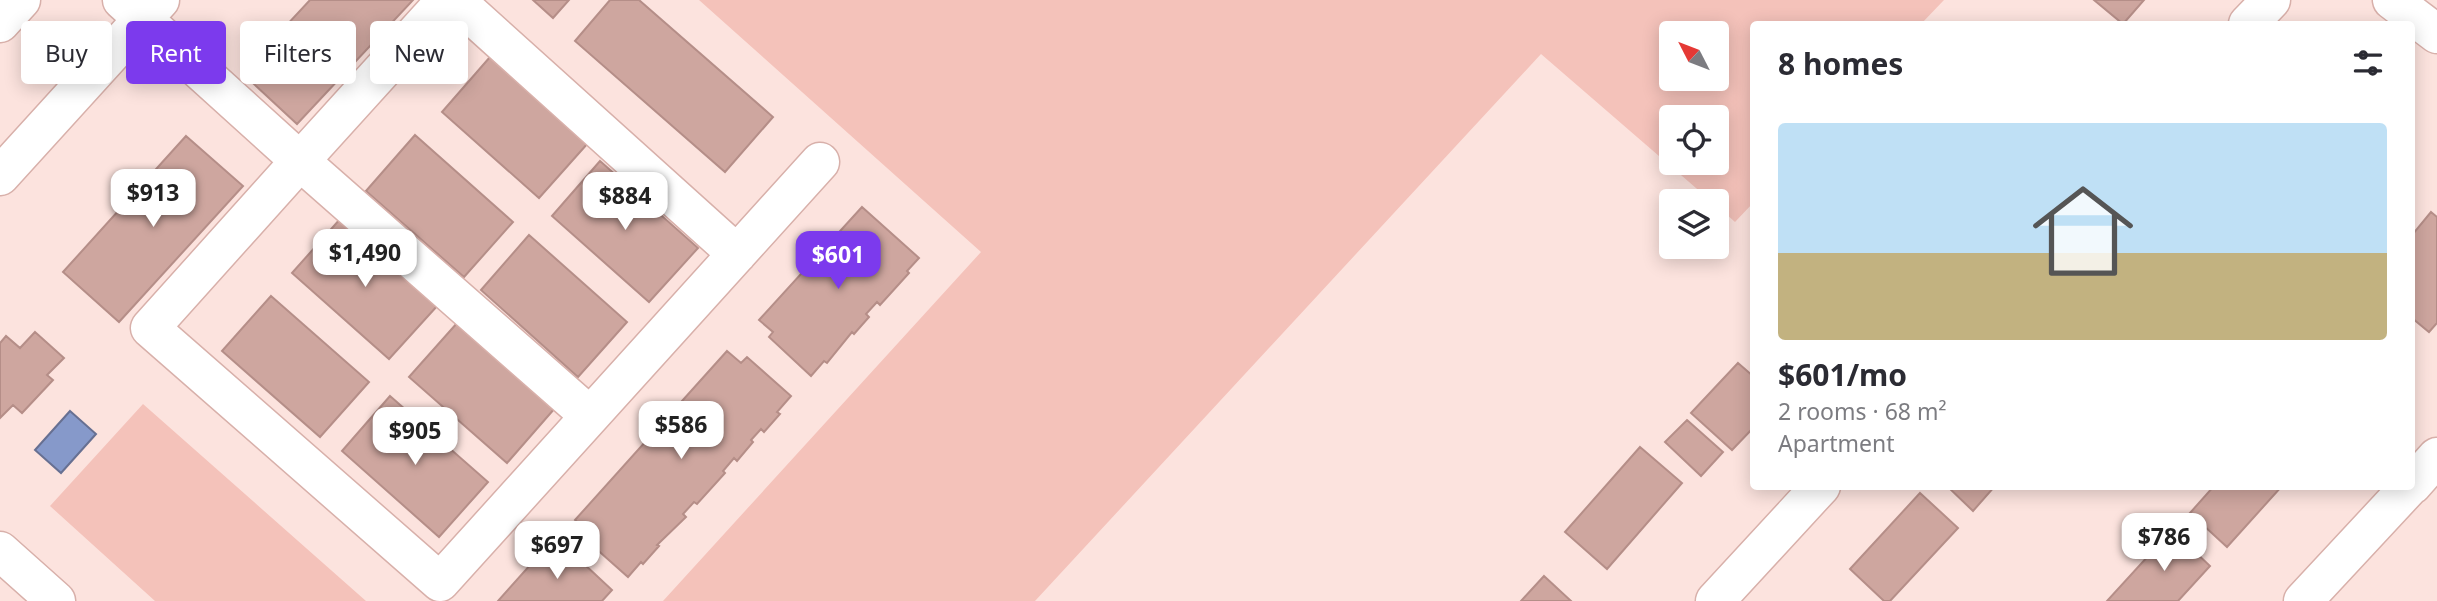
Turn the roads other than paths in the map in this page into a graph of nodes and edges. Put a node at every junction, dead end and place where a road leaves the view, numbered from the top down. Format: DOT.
graph roads {
  1 [pos="21,0"];
  2 [pos="446,0"];
  3 [pos="455,0"];
  4 [pos="2271,0"];
  5 [pos="2392,0"];
  6 [pos="142,6"];
  7 [pos="2251,21"];
  8 [pos="0,23"];
  9 [pos="2437,34"];
  10 [pos="300,161"];
  11 [pos="820,162"];
  12 [pos="0,176"];
  13 [pos="737,254"];
  14 [pos="590,416"];
  15 [pos="2437,457"];
  16 [pos="2415,482"];
  17 [pos="1817,490"];
  18 [pos="2407,490"];
  19 [pos="0,551"];
  20 [pos="431,592"];
  21 [pos="56,601"];
  22 [pos="1715,601"];
  23 [pos="2303,601"];
  1 -- 8 [label="street"];
  2 -- 10 [label="street"];
  3 -- 13 [label="street"];
  4 -- 7 [label="street"];
  5 -- 9 [label="street"];
  6 -- 10 [label="street"];
  6 -- 12 [label="street"];
  10 -- 14 [label="street"];
  10 -- 20 [label="street"];
  11 -- 13 [label="street"];
  13 -- 14 [label="street"];
  14 -- 20 [label="street"];
  15 -- 16 [label="street"];
  17 -- 22 [label="street"];
  18 -- 23 [label="street"];
  19 -- 21 [label="street"];
}
